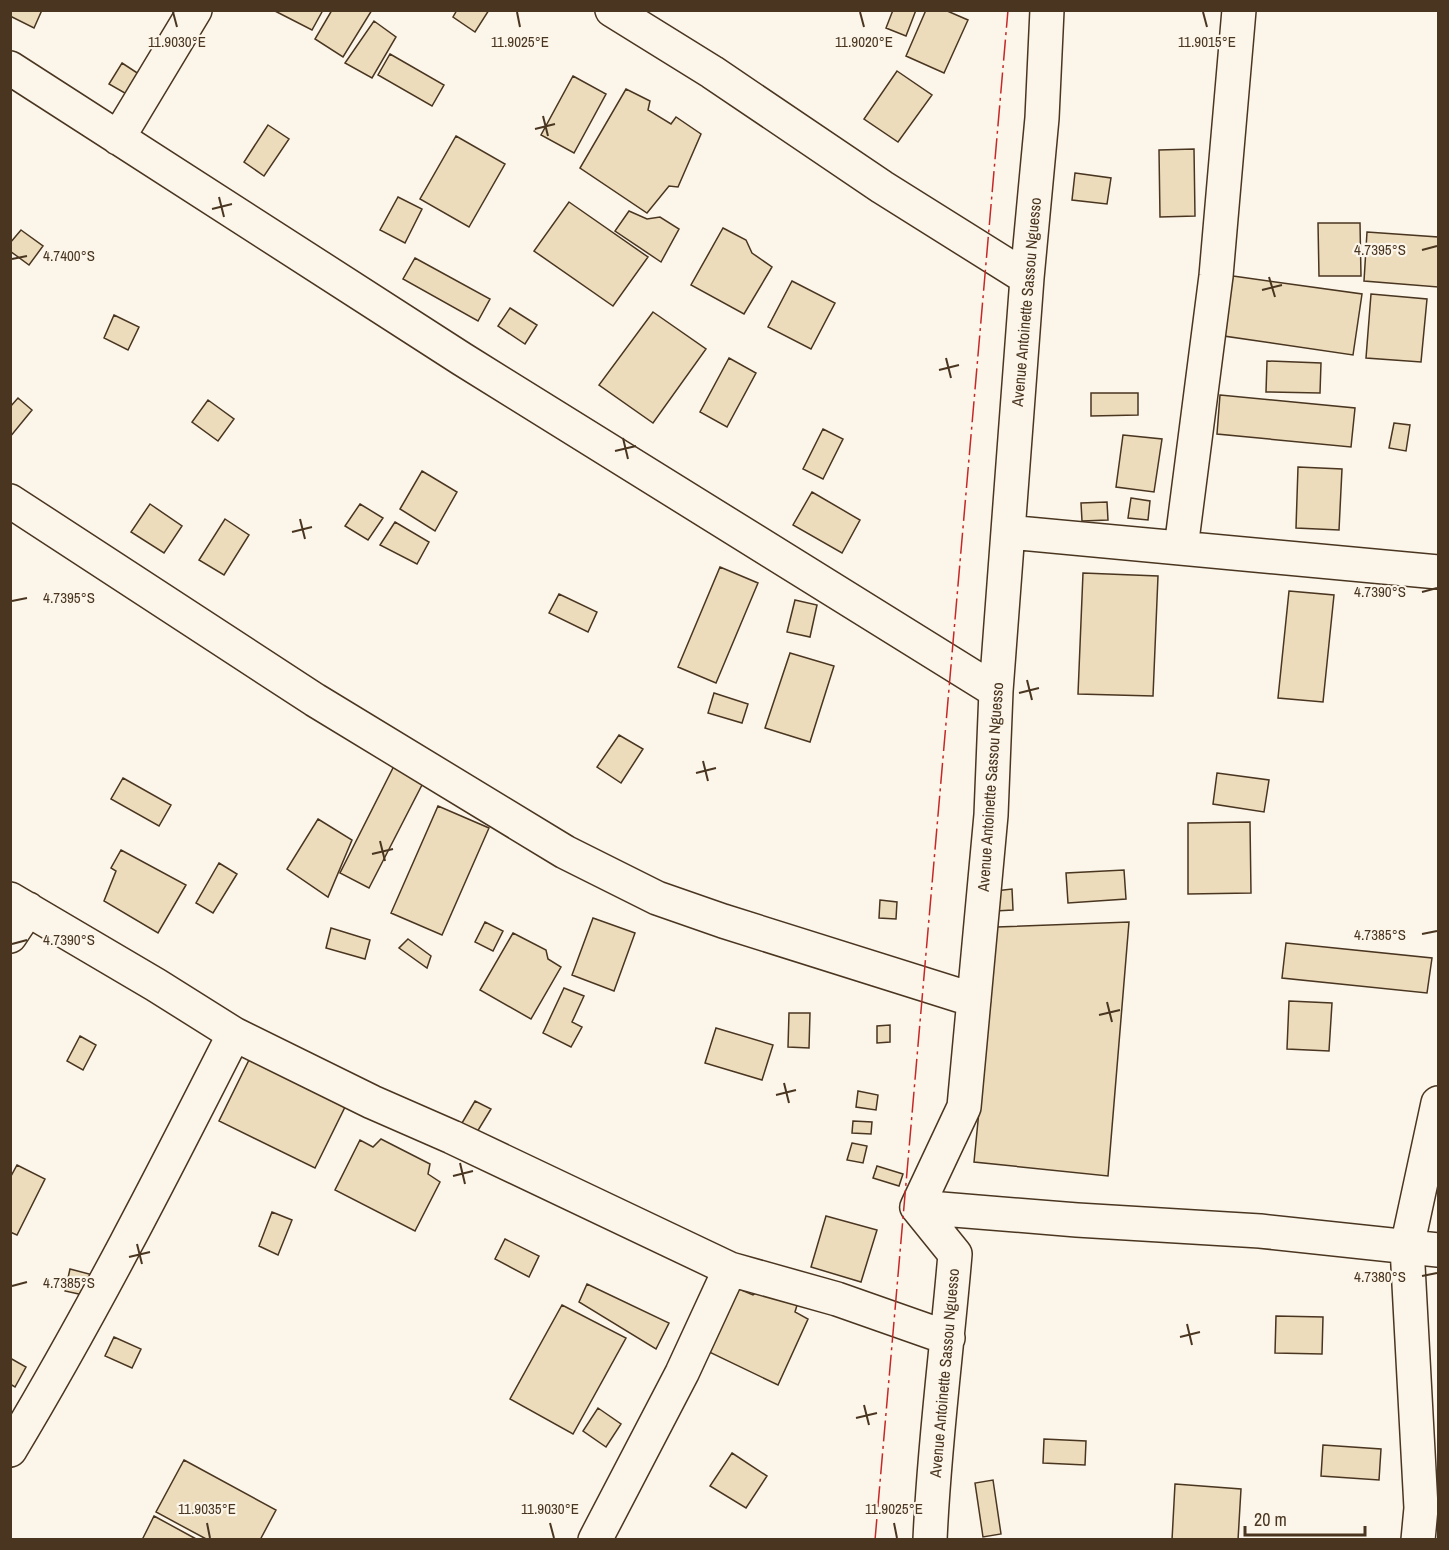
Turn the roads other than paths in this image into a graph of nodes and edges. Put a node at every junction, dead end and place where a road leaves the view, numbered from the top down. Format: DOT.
graph roads {
  1 [pos="195,10"];
  2 [pos="612,10"];
  3 [pos="1047,10"];
  4 [pos="1239,10"];
  5 [pos="10,68"];
  6 [pos="118,138"];
  7 [pos="1027,278"];
  8 [pos="10,501"];
  9 [pos="1008,532"];
  10 [pos="1180,548"];
  11 [pos="1438,572"];
  12 [pos="996,691"];
  13 [pos="16,915"];
  14 [pos="974,1000"];
  15 [pos="234,1034"];
  16 [pos="1438,1103"];
  17 [pos="917,1208"];
  18 [pos="1423,1248"];
  19 [pos="730,1269"];
  20 [pos="948,1338"];
  21 [pos="10,1450"];
  22 [pos="595,1539"];
  23 [pos="930,1539"];
  24 [pos="1418,1539"];
  1 -- 6 [label="street"];
  2 -- 7 [label="street"];
  3 -- 7 [label="street, Avenue Antoinette Sassou Nguesso"];
  4 -- 10 [label="street"];
  5 -- 6 [label="street"];
  6 -- 12 [label="street"];
  7 -- 9 [label="street, Avenue Antoinette Sassou Nguesso"];
  8 -- 14 [label="street"];
  9 -- 10 [label="street"];
  9 -- 12 [label="street, Avenue Antoinette Sassou Nguesso"];
  10 -- 11 [label="street"];
  12 -- 14 [label="street, Avenue Antoinette Sassou Nguesso"];
  13 -- 15 [label="street"];
  14 -- 17 [label="street, Avenue Antoinette Sassou Nguesso"];
  15 -- 19 [label="street"];
  15 -- 21 [label="street"];
  16 -- 18 [label="street"];
  17 -- 18 [label="street"];
  17 -- 20 [label="street, Avenue Antoinette Sassou Nguesso"];
  18 -- 24 [label="street"];
  19 -- 20 [label="street"];
  19 -- 22 [label="street"];
  20 -- 23 [label="street, Avenue Antoinette Sassou Nguesso"];
}
